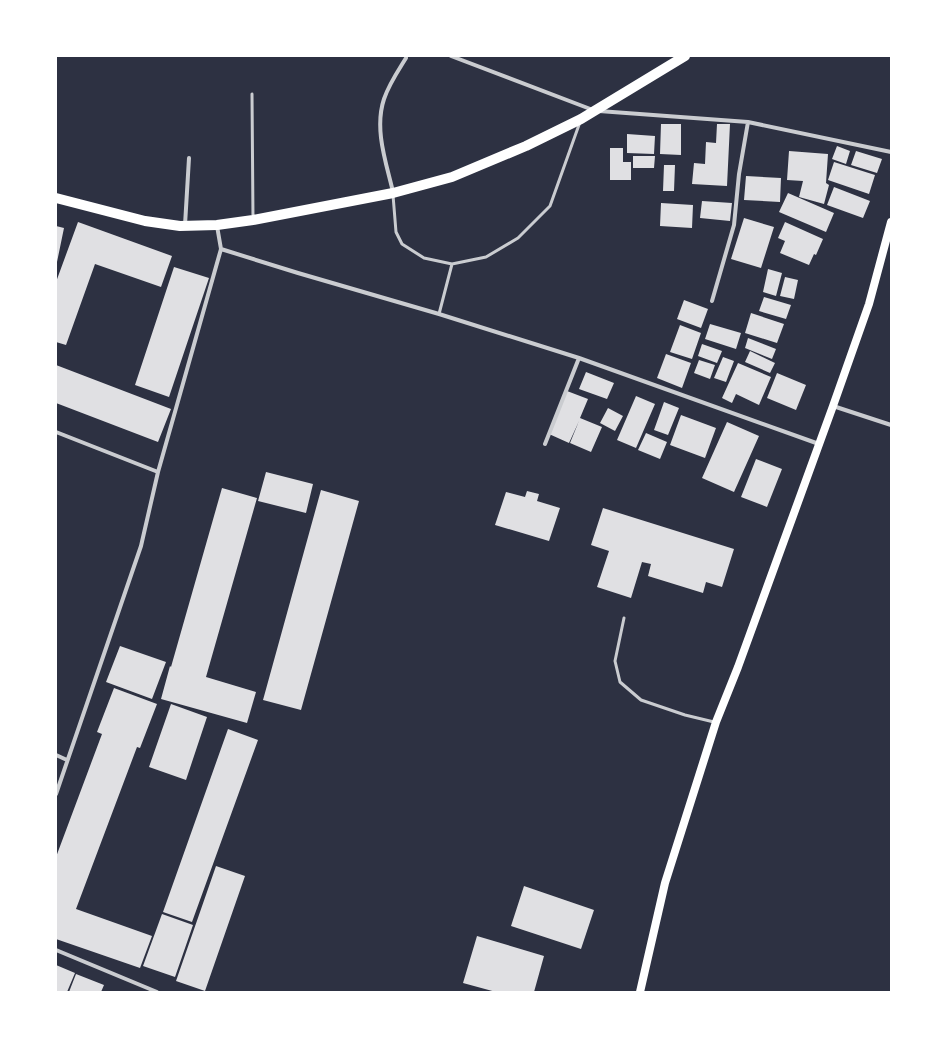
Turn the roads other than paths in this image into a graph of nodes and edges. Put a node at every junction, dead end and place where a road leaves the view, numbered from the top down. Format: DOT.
graph roads {
  1 [pos="451,56"];
  2 [pos="685,56"];
  3 [pos="406,58"];
  4 [pos="460,58"];
  5 [pos="252,94"];
  6 [pos="594,111"];
  7 [pos="581,119"];
  8 [pos="748,122"];
  9 [pos="891,152"];
  10 [pos="189,158"];
  11 [pos="393,193"];
  12 [pos="56,198"];
  13 [pos="253,220"];
  14 [pos="891,222"];
  15 [pos="217,225"];
  16 [pos="185,226"];
  17 [pos="221,249"];
  18 [pos="452,264"];
  19 [pos="712,301"];
  20 [pos="439,314"];
  21 [pos="580,358"];
  22 [pos="833,406"];
  23 [pos="891,425"];
  24 [pos="56,432"];
  25 [pos="545,444"];
  26 [pos="819,444"];
  27 [pos="158,472"];
  28 [pos="624,618"];
  29 [pos="716,722"];
  30 [pos="56,755"];
  31 [pos="67,760"];
  32 [pos="56,794"];
  33 [pos="56,950"];
  34 [pos="157,992"];
  35 [pos="640,992"];
  1 -- 4 [label="street"];
  2 -- 6 [label="main road"];
  3 -- 11 [label="street"];
  4 -- 6 [label="street"];
  5 -- 13 [label="lane"];
  6 -- 7 [label="main road"];
  6 -- 8 [label="street"];
  7 -- 11 [label="main road"];
  7 -- 18 [label="lane"];
  8 -- 9 [label="street"];
  8 -- 19 [label="street"];
  10 -- 16 [label="street"];
  11 -- 13 [label="main road"];
  11 -- 18 [label="lane"];
  12 -- 16 [label="main road"];
  13 -- 15 [label="main road"];
  14 -- 22 [label="main road"];
  15 -- 16 [label="main road"];
  15 -- 17 [label="street"];
  17 -- 20 [label="street"];
  17 -- 27 [label="street"];
  18 -- 20 [label="lane"];
  20 -- 21 [label="street"];
  21 -- 25 [label="street"];
  21 -- 26 [label="street"];
  22 -- 23 [label="street"];
  22 -- 26 [label="main road"];
  24 -- 27 [label="street"];
  26 -- 29 [label="main road"];
  27 -- 31 [label="street"];
  28 -- 29 [label="lane"];
  29 -- 35 [label="main road"];
  30 -- 31 [label="street"];
  31 -- 32 [label="street"];
  33 -- 34 [label="street"];
}
